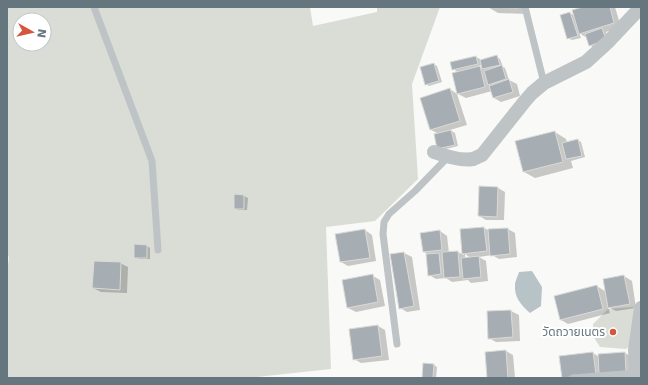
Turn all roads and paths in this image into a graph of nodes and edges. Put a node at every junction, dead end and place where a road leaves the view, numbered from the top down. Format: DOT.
graph roads {
  1 [pos="94,7"];
  2 [pos="524,7"];
  3 [pos="641,7"];
  4 [pos="544,83"];
  5 [pos="434,152"];
  6 [pos="448,157"];
  7 [pos="158,250"];
  8 [pos="641,308"];
  9 [pos="397,344"];
  10 [pos="636,376"];
  11 [pos="573,378"];
  1 -- 7 [label="lane"];
  2 -- 4 [label="lane"];
  3 -- 4 [label="street"];
  4 -- 6 [label="street"];
  5 -- 6 [label="street"];
  6 -- 9 [label="lane"];
  8 -- 10 [label="street"];
  10 -- 11 [label="lane"];
}
